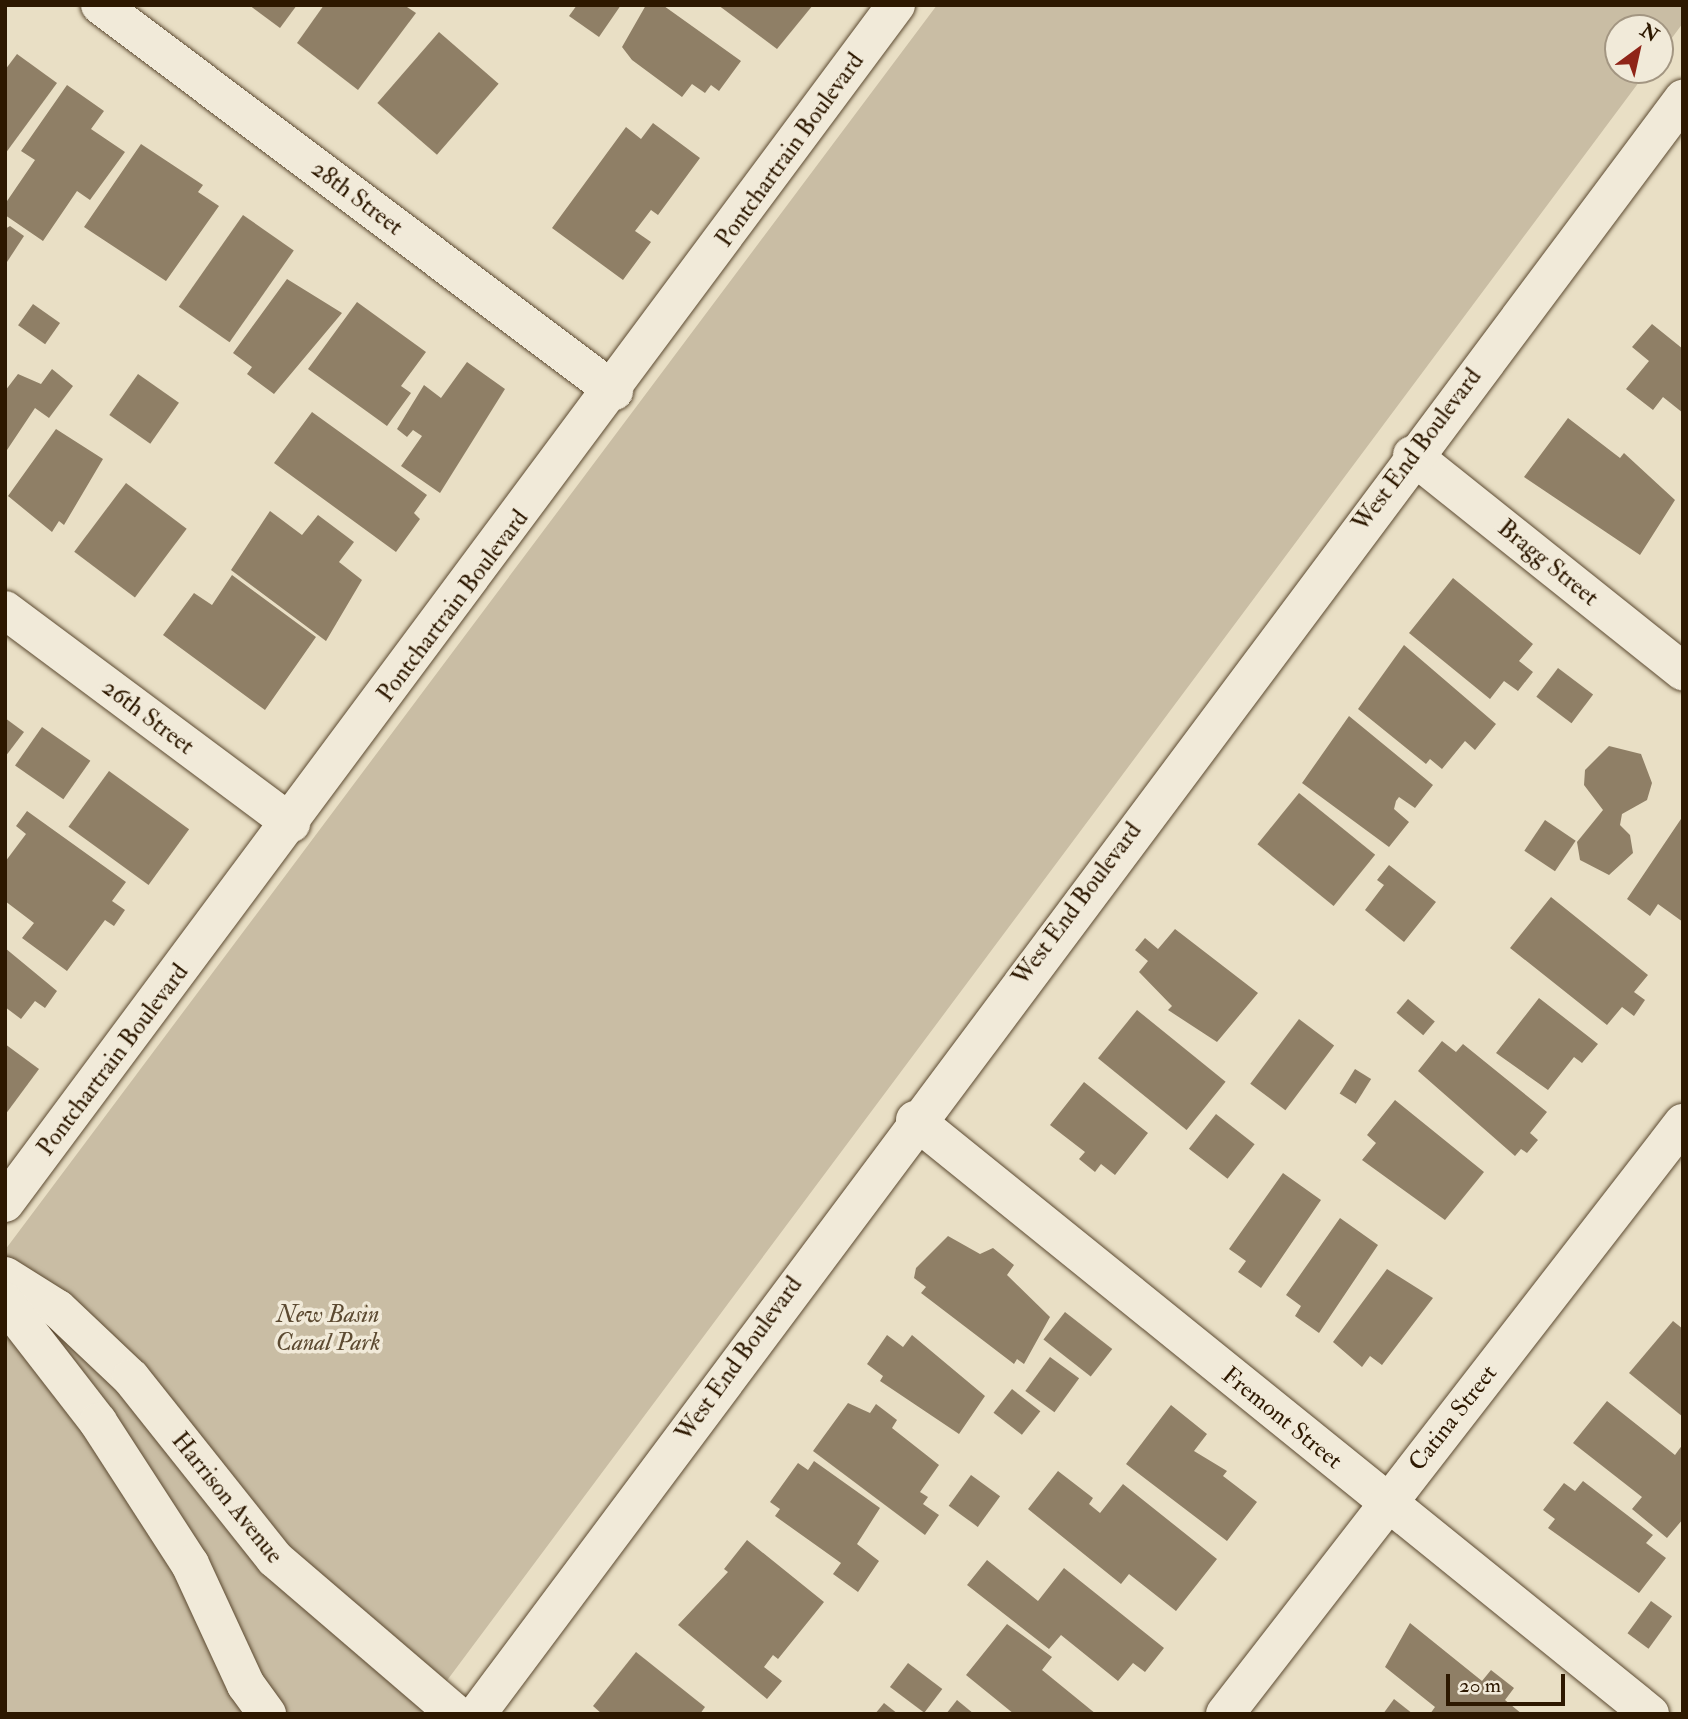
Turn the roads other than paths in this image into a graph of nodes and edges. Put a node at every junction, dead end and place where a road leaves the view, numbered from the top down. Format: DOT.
graph roads {
  1 [pos="100,5"];
  2 [pos="896,5"];
  3 [pos="1683,99"];
  4 [pos="614,391"];
  5 [pos="1412,455"];
  6 [pos="5,610"];
  7 [pos="1683,671"];
  8 [pos="291,823"];
  9 [pos="915,1120"];
  10 [pos="1683,1123"];
  11 [pos="5,1203"];
  12 [pos="5,1276"];
  13 [pos="5,1302"];
  14 [pos="1387,1503"];
  15 [pos="267,1714"];
  16 [pos="456,1714"];
  17 [pos="477,1714"];
  18 [pos="1225,1714"];
  19 [pos="1650,1714"];
  1 -- 4 [label="street, 28th Street"];
  2 -- 4 [label="street, Pontchartrain Boulevard"];
  3 -- 5 [label="street, West End Boulevard"];
  4 -- 8 [label="street, Pontchartrain Boulevard"];
  5 -- 7 [label="street, Bragg Street"];
  5 -- 9 [label="street, West End Boulevard"];
  6 -- 8 [label="street, 26th Street"];
  8 -- 11 [label="street, Pontchartrain Boulevard"];
  9 -- 14 [label="street, Fremont Street"];
  9 -- 17 [label="street, West End Boulevard"];
  10 -- 14 [label="street, Catina Street"];
  12 -- 16 [label="street, Harrison Avenue"];
  13 -- 15 [label="street"];
  14 -- 18 [label="street, Catina Street"];
  14 -- 19 [label="street, Fremont Street"];
}
